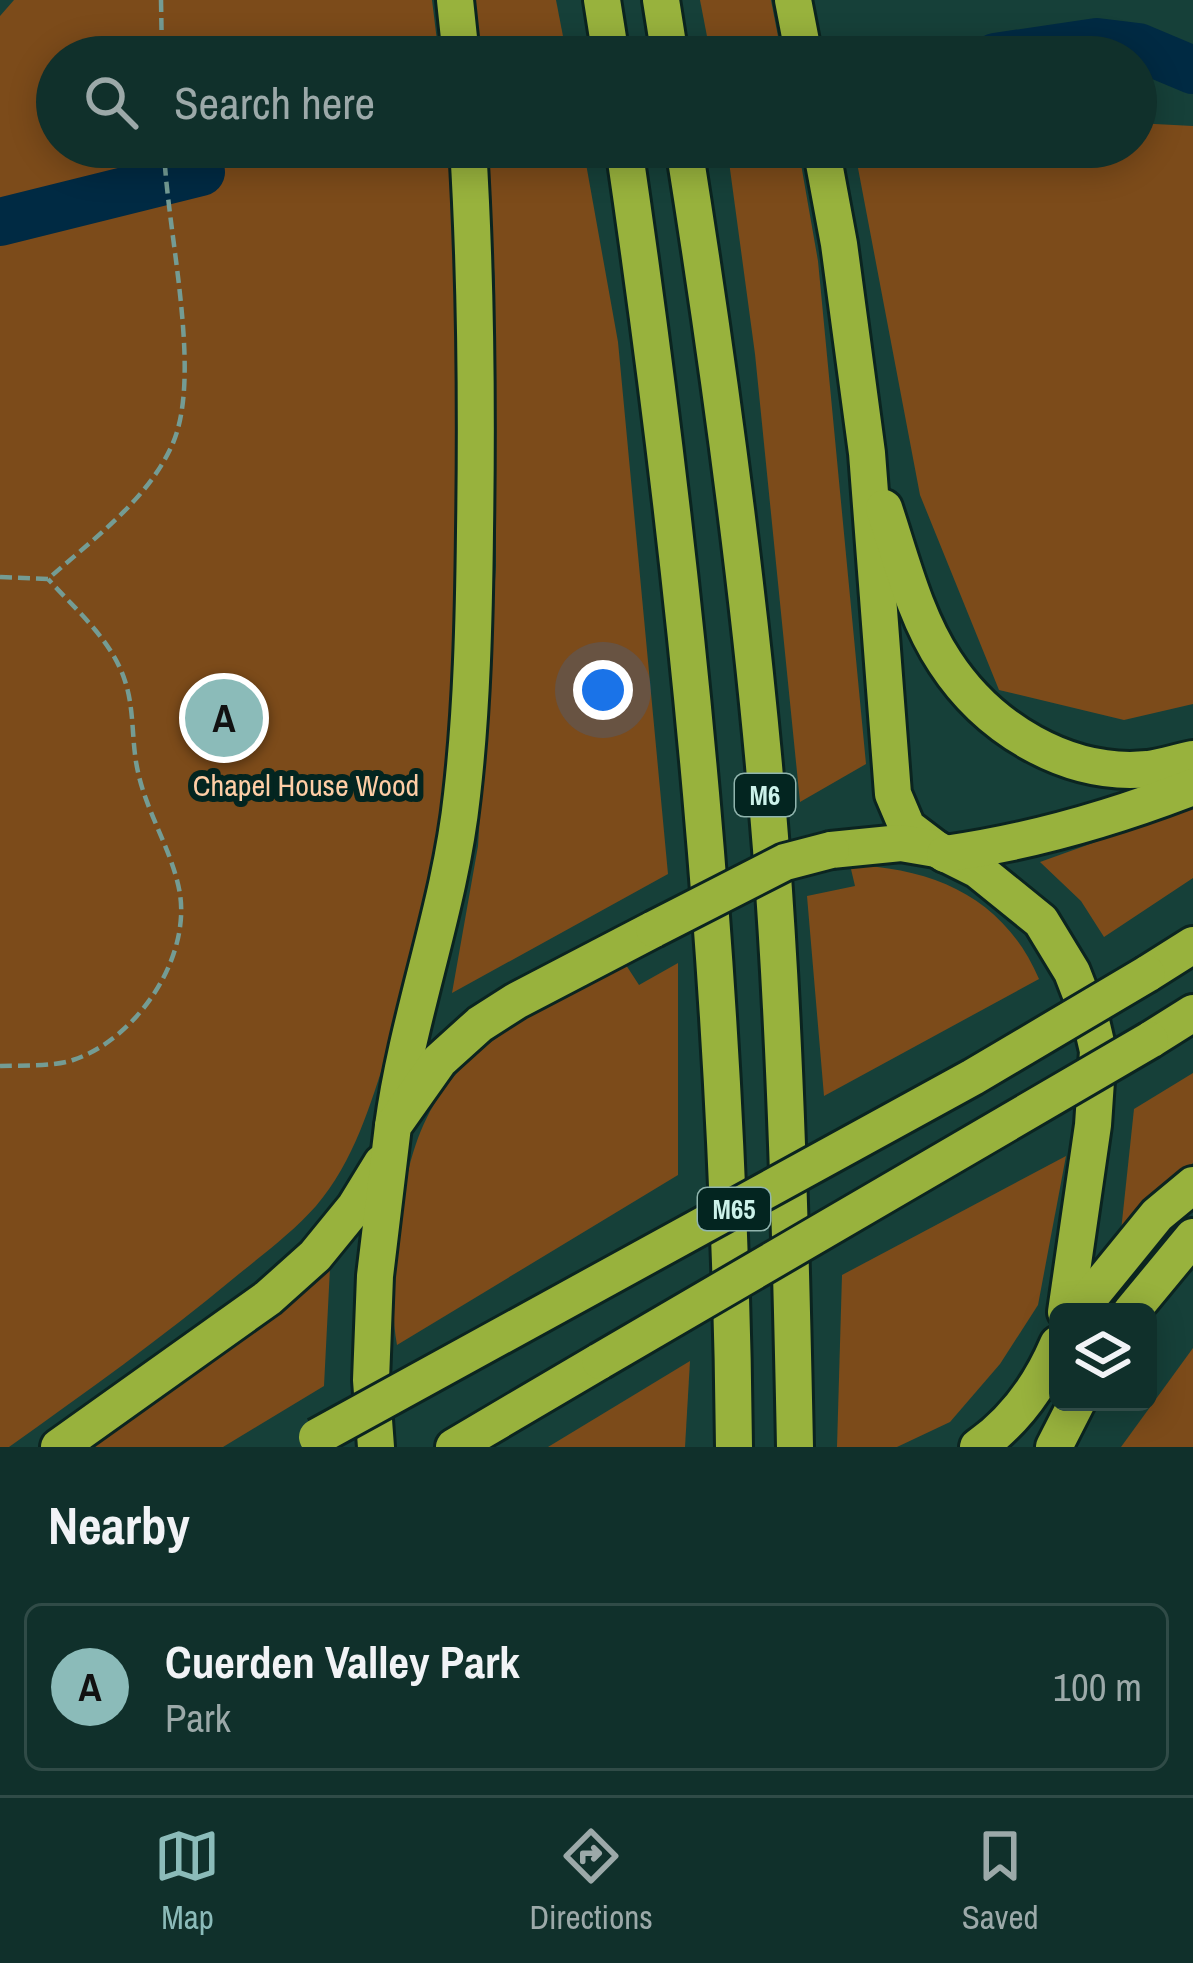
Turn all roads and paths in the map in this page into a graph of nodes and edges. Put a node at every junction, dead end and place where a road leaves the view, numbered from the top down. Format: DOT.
graph roads {
  1 [pos="161,0"];
  2 [pos="455,0"];
  3 [pos="602,0"];
  4 [pos="661,0"];
  5 [pos="793,0"];
  6 [pos="162,36"];
  7 [pos="459,36"];
  8 [pos="608,36"];
  9 [pos="667,36"];
  10 [pos="800,36"];
  11 [pos="165,168"];
  12 [pos="469,168"];
  13 [pos="627,168"];
  14 [pos="687,168"];
  15 [pos="825,168"];
  16 [pos="867,453"];
  17 [pos="0,577"];
  18 [pos="48,579"];
  19 [pos="1193,759"];
  20 [pos="1193,787"];
  21 [pos="940,851"];
  22 [pos="1193,945"];
  23 [pos="1193,1013"];
  24 [pos="0,1066"];
  25 [pos="390,1141"];
  26 [pos="1193,1185"];
  27 [pos="1193,1237"];
  28 [pos="1067,1303"];
  29 [pos="1085,1303"];
  30 [pos="1138,1303"];
  31 [pos="1049,1362"];
  32 [pos="1049,1366"];
  33 [pos="1072,1411"];
  34 [pos="309,1442"];
  35 [pos="59,1447"];
  36 [pos="376,1447"];
  37 [pos="454,1447"];
  38 [pos="734,1447"];
  39 [pos="795,1447"];
  40 [pos="978,1447"];
  41 [pos="1017,1447"];
  42 [pos="1054,1447"];
  1 -- 6 [label="path"];
  2 -- 7 [label="highway"];
  3 -- 8 [label="highway"];
  4 -- 9 [label="highway"];
  5 -- 10 [label="highway"];
  11 -- 18 [label="path"];
  12 -- 25 [label="highway"];
  13 -- 38 [label="highway, M6"];
  14 -- 39 [label="highway, M6"];
  15 -- 16 [label="highway"];
  16 -- 19 [label="highway"];
  16 -- 21 [label="highway"];
  17 -- 18 [label="path"];
  18 -- 24 [label="path"];
  20 -- 21 [label="highway"];
  21 -- 25 [label="highway, bridge"];
  21 -- 28 [label="highway"];
  22 -- 34 [label="highway, M65, bridge"];
  23 -- 37 [label="highway, M65, bridge"];
  25 -- 35 [label="highway"];
  25 -- 36 [label="highway"];
  26 -- 29 [label="highway"];
  27 -- 30 [label="highway"];
  31 -- 40 [label="highway"];
  32 -- 41 [label="highway"];
  33 -- 42 [label="highway"];
}
